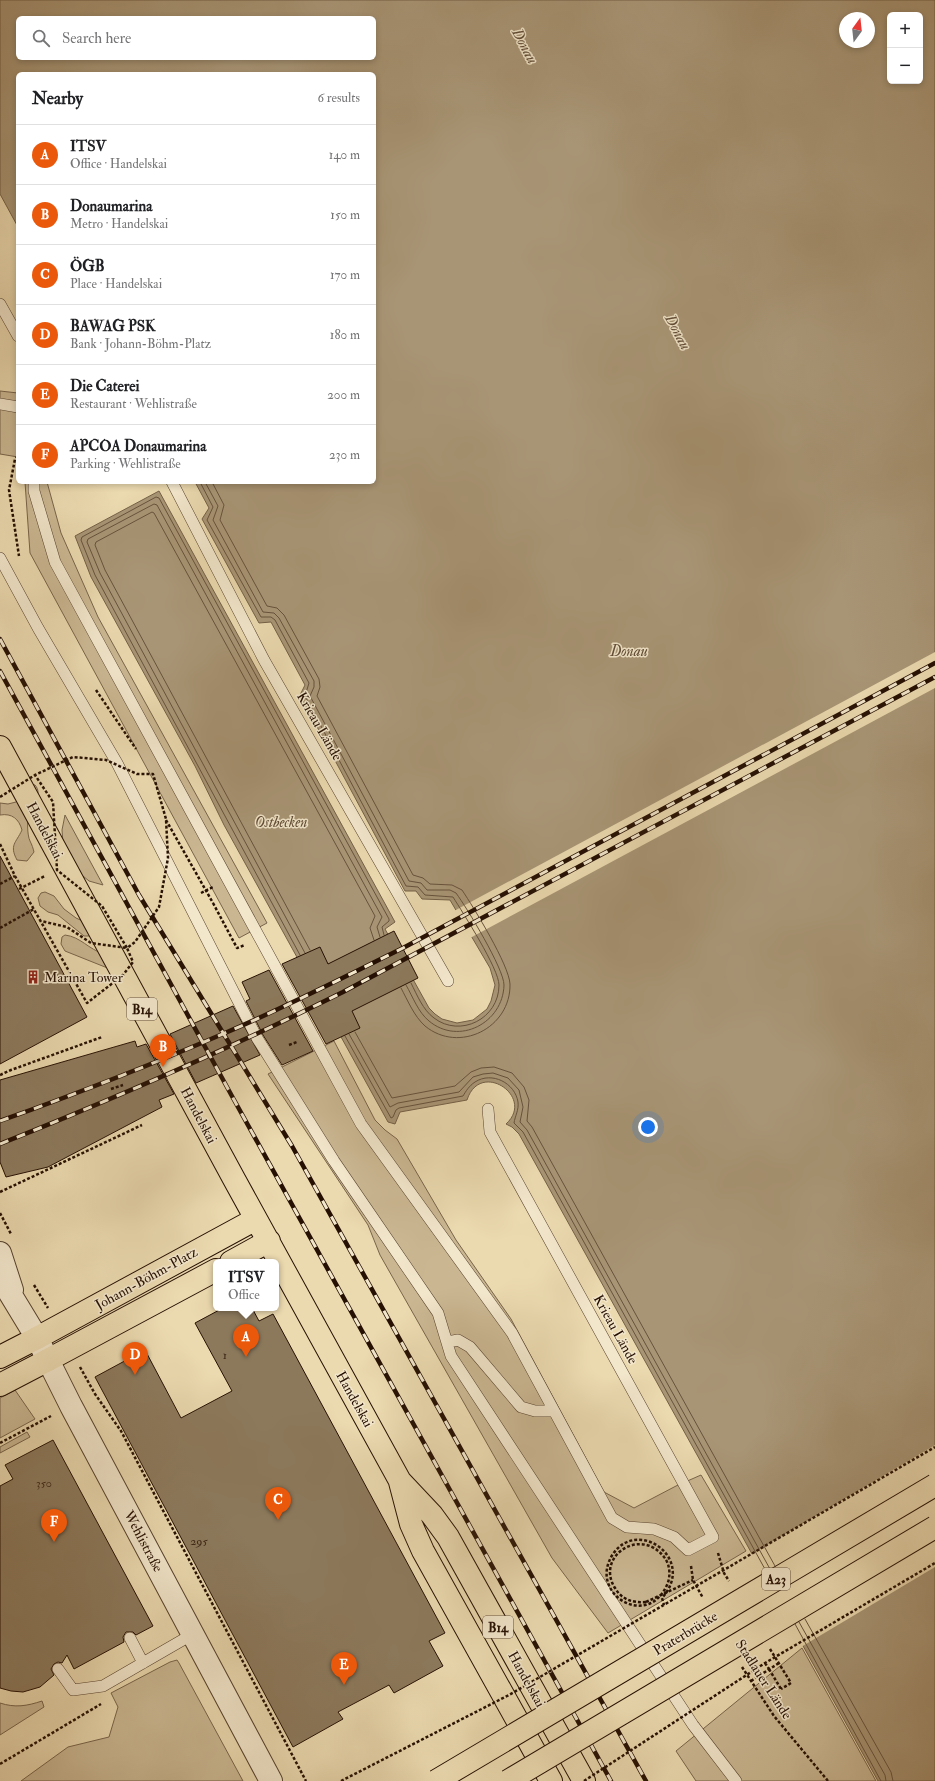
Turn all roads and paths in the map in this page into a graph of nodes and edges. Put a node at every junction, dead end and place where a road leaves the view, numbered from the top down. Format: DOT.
graph roads {
  1 [pos="0,304"];
  2 [pos="16,332"];
  3 [pos="0,404"];
  4 [pos="16,407"];
  5 [pos="16,458"];
  6 [pos="34,484"];
  7 [pos="173,484"];
  8 [pos="0,558"];
  9 [pos="20,560"];
  10 [pos="92,685"];
  11 [pos="0,747"];
  12 [pos="140,755"];
  13 [pos="149,767"];
  14 [pos="153,774"];
  15 [pos="35,775"];
  16 [pos="0,797"];
  17 [pos="166,819"];
  18 [pos="0,844"];
  19 [pos="50,874"];
  20 [pos="15,876"];
  21 [pos="228,879"];
  22 [pos="0,884"];
  23 [pos="22,888"];
  24 [pos="18,889"];
  25 [pos="197,895"];
  26 [pos="34,909"];
  27 [pos="41,921"];
  28 [pos="0,928"];
  29 [pos="127,948"];
  30 [pos="237,948"];
  31 [pos="448,981"];
  32 [pos="102,1037"];
  33 [pos="0,1075"];
  34 [pos="123,1085"];
  35 [pos="111,1089"];
  36 [pos="488,1109"];
  37 [pos="142,1125"];
  38 [pos="0,1192"];
  39 [pos="256,1219"];
  40 [pos="269,1241"];
  41 [pos="0,1253"];
  42 [pos="236,1259"];
  43 [pos="279,1259"];
  44 [pos="279,1259"];
  45 [pos="213,1272"];
  46 [pos="0,1277"];
  47 [pos="8,1306"];
  48 [pos="37,1338"];
  49 [pos="448,1342"];
  50 [pos="0,1357"];
  51 [pos="48,1360"];
  52 [pos="87,1378"];
  53 [pos="0,1385"];
  54 [pos="553,1411"];
  55 [pos="52,1415"];
  56 [pos="0,1442"];
  57 [pos="935,1447"];
  58 [pos="400,1481"];
  59 [pos="935,1485"];
  60 [pos="935,1527"];
  61 [pos="935,1562"];
  62 [pos="705,1600"];
  63 [pos="664,1605"];
  64 [pos="193,1634"];
  65 [pos="130,1638"];
  66 [pos="739,1661"];
  67 [pos="143,1663"];
  68 [pos="765,1663"];
  69 [pos="58,1669"];
  70 [pos="769,1669"];
  71 [pos="751,1681"];
  72 [pos="781,1689"];
  73 [pos="106,1701"];
  74 [pos="0,1764"];
  75 [pos="271,1781"];
  76 [pos="306,1781"];
  77 [pos="341,1781"];
  78 [pos="436,1781"];
  79 [pos="508,1781"];
  80 [pos="551,1781"];
  81 [pos="584,1781"];
  82 [pos="736,1781"];
  83 [pos="828,1781"];
  1 -- 2 [label="lane"];
  3 -- 4 [label="lane"];
  5 -- 9 [label="path"];
  6 -- 21 [label="lane"];
  7 -- 31 [label="lane, Krieau Lände"];
  8 -- 49 [label="lane"];
  10 -- 12 [label="path"];
  11 -- 39 [label="main road, Handelskai / B14"];
  13 -- 14 [label="path"];
  14 -- 15 [label="path, bridge"];
  14 -- 17 [label="path, bridge"];
  15 -- 16 [label="path, bridge"];
  15 -- 29 [label="path, bridge"];
  17 -- 29 [label="path, bridge"];
  17 -- 30 [label="path, bridge"];
  18 -- 20 [label="path, bridge"];
  19 -- 23 [label="path"];
  20 -- 22 [label="path"];
  20 -- 23 [label="path, bridge"];
  21 -- 25 [label="path"];
  21 -- 54 [label="lane"];
  23 -- 24 [label="path, bridge"];
  23 -- 26 [label="path, bridge"];
  26 -- 27 [label="path, bridge"];
  26 -- 28 [label="path"];
  27 -- 29 [label="path, bridge"];
  27 -- 29 [label="path, bridge"];
  32 -- 33 [label="path"];
  34 -- 35 [label="path"];
  36 -- 54 [label="lane, Krieau Lände"];
  37 -- 38 [label="path"];
  39 -- 40 [label="main road, Handelskai / B14"];
  39 -- 48 [label="main road, Johann-Böhm-Platz"];
  40 -- 42 [label="main road"];
  40 -- 43 [label="main road, Handelskai / B14"];
  41 -- 47 [label="street, Wehlistraße"];
  44 -- 58 [label="main road, Handelskai / B14"];
  45 -- 51 [label="main road, Johann-Böhm-Platz"];
  46 -- 47 [label="street, Wehlistraße"];
  47 -- 48 [label="street, Wehlistraße"];
  48 -- 50 [label="main road, Johann-Böhm-Platz"];
  48 -- 51 [label="street, Wehlistraße"];
  49 -- 54 [label="lane"];
  49 -- 82 [label="lane"];
  51 -- 53 [label="main road, Johann-Böhm-Platz"];
  51 -- 64 [label="street, Wehlistraße"];
  52 -- 76 [label="path"];
  55 -- 56 [label="path"];
  57 -- 63 [label="path, bridge"];
  58 -- 80 [label="main road, Handelskai / B14"];
  58 -- 81 [label="main road, Handelskai / B14"];
  59 -- 78 [label="main road, Praterbrücke / A23, bridge"];
  60 -- 79 [label="main road, A23, bridge"];
  61 -- 68 [label="path, bridge"];
  62 -- 63 [label="path, bridge"];
  63 -- 77 [label="path, bridge"];
  64 -- 67 [label="lane"];
  64 -- 75 [label="street, Wehlistraße"];
  65 -- 67 [label="lane"];
  66 -- 71 [label="path, Stadlauer Lände"];
  67 -- 69 [label="lane"];
  68 -- 72 [label="path, bridge"];
  68 -- 81 [label="path, bridge"];
  70 -- 71 [label="path"];
  70 -- 72 [label="path"];
  70 -- 72 [label="path"];
  71 -- 83 [label="path, Stadlauer Lände"];
  73 -- 74 [label="path"];
}
